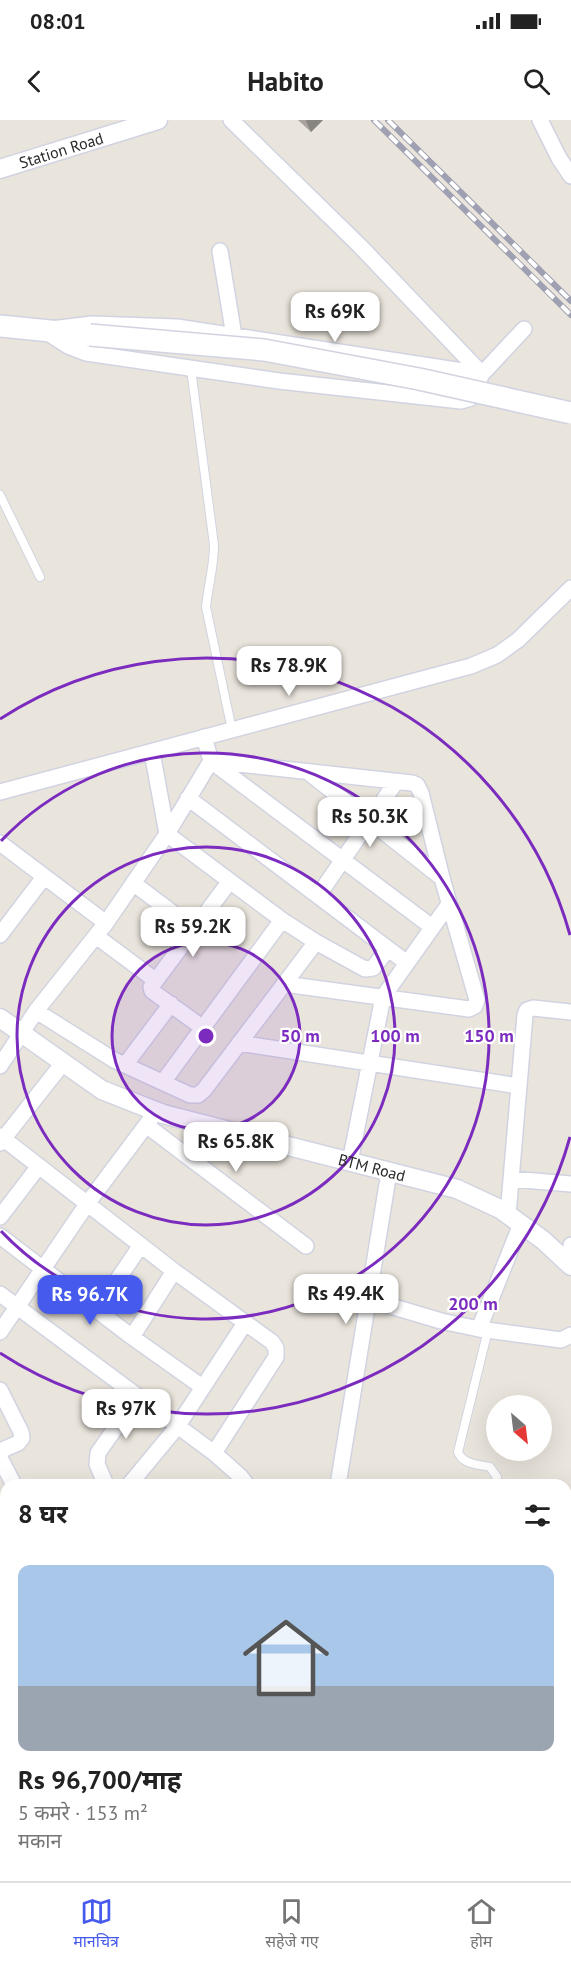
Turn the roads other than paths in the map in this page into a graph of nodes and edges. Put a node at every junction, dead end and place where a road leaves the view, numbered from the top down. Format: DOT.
graph roads {
  1 [pos="158,120"];
  2 [pos="231,120"];
  3 [pos="540,120"];
  4 [pos="0,169"];
  5 [pos="571,176"];
  6 [pos="220,251"];
  7 [pos="0,326"];
  8 [pos="524,329"];
  9 [pos="43,330"];
  10 [pos="234,336"];
  11 [pos="191,369"];
  12 [pos="482,374"];
  13 [pos="571,413"];
  14 [pos="0,495"];
  15 [pos="40,577"];
  16 [pos="571,588"];
  17 [pos="232,730"];
  18 [pos="204,738"];
  19 [pos="152,752"];
  20 [pos="211,761"];
  21 [pos="308,772"];
  22 [pos="396,782"];
  23 [pos="0,792"];
  24 [pos="188,798"];
  25 [pos="369,821"];
  26 [pos="167,834"];
  27 [pos="0,843"];
  28 [pos="342,860"];
  29 [pos="44,877"];
  30 [pos="442,878"];
  31 [pos="230,881"];
  32 [pos="133,883"];
  33 [pos="318,896"];
  34 [pos="449,904"];
  35 [pos="282,920"];
  36 [pos="432,927"];
  37 [pos="194,929"];
  38 [pos="101,930"];
  39 [pos="0,935"];
  40 [pos="316,942"];
  41 [pos="388,949"];
  42 [pos="407,963"];
  43 [pos="156,980"];
  44 [pos="284,984"];
  45 [pos="383,997"];
  46 [pos="171,1004"];
  47 [pos="36,1011"];
  48 [pos="571,1012"];
  49 [pos="0,1018"];
  50 [pos="203,1028"];
  51 [pos="22,1034"];
  52 [pos="239,1043"];
  53 [pos="63,1063"];
  54 [pos="370,1063"];
  55 [pos="125,1065"];
  56 [pos="0,1066"];
  57 [pos="163,1082"];
  58 [pos="519,1086"];
  59 [pos="151,1118"];
  60 [pos="1,1139"];
  61 [pos="350,1162"];
  62 [pos="39,1166"];
  63 [pos="389,1172"];
  64 [pos="511,1179"];
  65 [pos="571,1184"];
  66 [pos="87,1204"];
  67 [pos="0,1217"];
  68 [pos="515,1220"];
  69 [pos="0,1236"];
  70 [pos="141,1245"];
  71 [pos="571,1245"];
  72 [pos="306,1246"];
  73 [pos="570,1265"];
  74 [pos="42,1269"];
  75 [pos="174,1271"];
  76 [pos="0,1293"];
  77 [pos="367,1299"];
  78 [pos="18,1307"];
  79 [pos="97,1310"];
  80 [pos="245,1323"];
  81 [pos="483,1330"];
  82 [pos="0,1332"];
  83 [pos="571,1335"];
  84 [pos="132,1337"];
  85 [pos="201,1386"];
  86 [pos="0,1390"];
  87 [pos="137,1397"];
  88 [pos="177,1427"];
  89 [pos="0,1451"];
  90 [pos="214,1453"];
  91 [pos="0,1458"];
  92 [pos="11,1479"];
  93 [pos="103,1479"];
  94 [pos="134,1479"];
  95 [pos="242,1479"];
  96 [pos="339,1479"];
  97 [pos="496,1479"];
  1 -- 4 [label="street, Station Road"];
  2 -- 12 [label="street"];
  3 -- 5 [label="street"];
  6 -- 10 [label="street"];
  7 -- 9 [label="main road"];
  8 -- 12 [label="street"];
  9 -- 10 [label="street"];
  9 -- 11 [label="street"];
  9 -- 13 [label="main road, bridge"];
  10 -- 12 [label="street"];
  11 -- 12 [label="street"];
  11 -- 17 [label="lane"];
  14 -- 15 [label="lane"];
  16 -- 17 [label="street"];
  17 -- 18 [label="street"];
  18 -- 19 [label="street"];
  18 -- 20 [label="street"];
  19 -- 23 [label="street"];
  19 -- 26 [label="street"];
  20 -- 21 [label="street"];
  20 -- 24 [label="street"];
  20 -- 28 [label="street"];
  21 -- 22 [label="street"];
  21 -- 25 [label="street"];
  22 -- 25 [label="street"];
  22 -- 30 [label="street"];
  24 -- 26 [label="street"];
  24 -- 33 [label="street"];
  25 -- 28 [label="street"];
  25 -- 30 [label="street"];
  26 -- 31 [label="street"];
  26 -- 32 [label="street"];
  27 -- 29 [label="street"];
  28 -- 33 [label="street"];
  28 -- 36 [label="street"];
  29 -- 38 [label="street"];
  29 -- 39 [label="street"];
  30 -- 34 [label="street"];
  31 -- 35 [label="street"];
  31 -- 37 [label="street"];
  32 -- 37 [label="street"];
  32 -- 38 [label="street"];
  33 -- 41 [label="street"];
  34 -- 36 [label="street"];
  34 -- 45 [label="street"];
  35 -- 40 [label="street"];
  35 -- 50 [label="street"];
  36 -- 42 [label="street"];
  37 -- 43 [label="street"];
  38 -- 43 [label="street"];
  38 -- 47 [label="street"];
  40 -- 41 [label="street"];
  40 -- 44 [label="street"];
  41 -- 42 [label="street"];
  42 -- 45 [label="street"];
  43 -- 46 [label="street"];
  44 -- 45 [label="street"];
  44 -- 52 [label="street"];
  45 -- 54 [label="street"];
  46 -- 50 [label="street"];
  46 -- 55 [label="street"];
  47 -- 51 [label="street"];
  47 -- 55 [label="street"];
  48 -- 58 [label="street"];
  49 -- 51 [label="street, BTM Road"];
  50 -- 57 [label="street"];
  51 -- 53 [label="street, BTM Road"];
  51 -- 56 [label="street"];
  52 -- 54 [label="street"];
  52 -- 57 [label="street"];
  53 -- 59 [label="street, BTM Road"];
  53 -- 60 [label="street"];
  54 -- 58 [label="street"];
  54 -- 61 [label="street"];
  55 -- 57 [label="street"];
  58 -- 64 [label="street"];
  59 -- 61 [label="street, BTM Road"];
  59 -- 66 [label="street"];
  59 -- 72 [label="street"];
  60 -- 62 [label="street"];
  61 -- 63 [label="street, BTM Road"];
  62 -- 66 [label="street"];
  62 -- 67 [label="street"];
  63 -- 68 [label="street, BTM Road"];
  63 -- 77 [label="street"];
  64 -- 65 [label="street"];
  64 -- 68 [label="street"];
  66 -- 70 [label="street"];
  66 -- 74 [label="street"];
  68 -- 73 [label="street, BTM Road"];
  68 -- 81 [label="street"];
  69 -- 74 [label="street"];
  70 -- 75 [label="street"];
  70 -- 79 [label="street"];
  71 -- 73 [label="street"];
  74 -- 78 [label="street"];
  74 -- 79 [label="street"];
  75 -- 80 [label="street"];
  75 -- 84 [label="street"];
  76 -- 78 [label="street"];
  77 -- 81 [label="street"];
  77 -- 96 [label="street"];
  78 -- 82 [label="street"];
  78 -- 87 [label="street"];
  79 -- 84 [label="street"];
  80 -- 85 [label="street"];
  80 -- 90 [label="street"];
  81 -- 83 [label="street"];
  81 -- 97 [label="lane"];
  84 -- 85 [label="street"];
  85 -- 88 [label="street"];
  86 -- 89 [label="street"];
  87 -- 88 [label="street"];
  87 -- 93 [label="street"];
  88 -- 90 [label="street"];
  88 -- 94 [label="street"];
  90 -- 95 [label="street"];
  91 -- 92 [label="street"];
}
